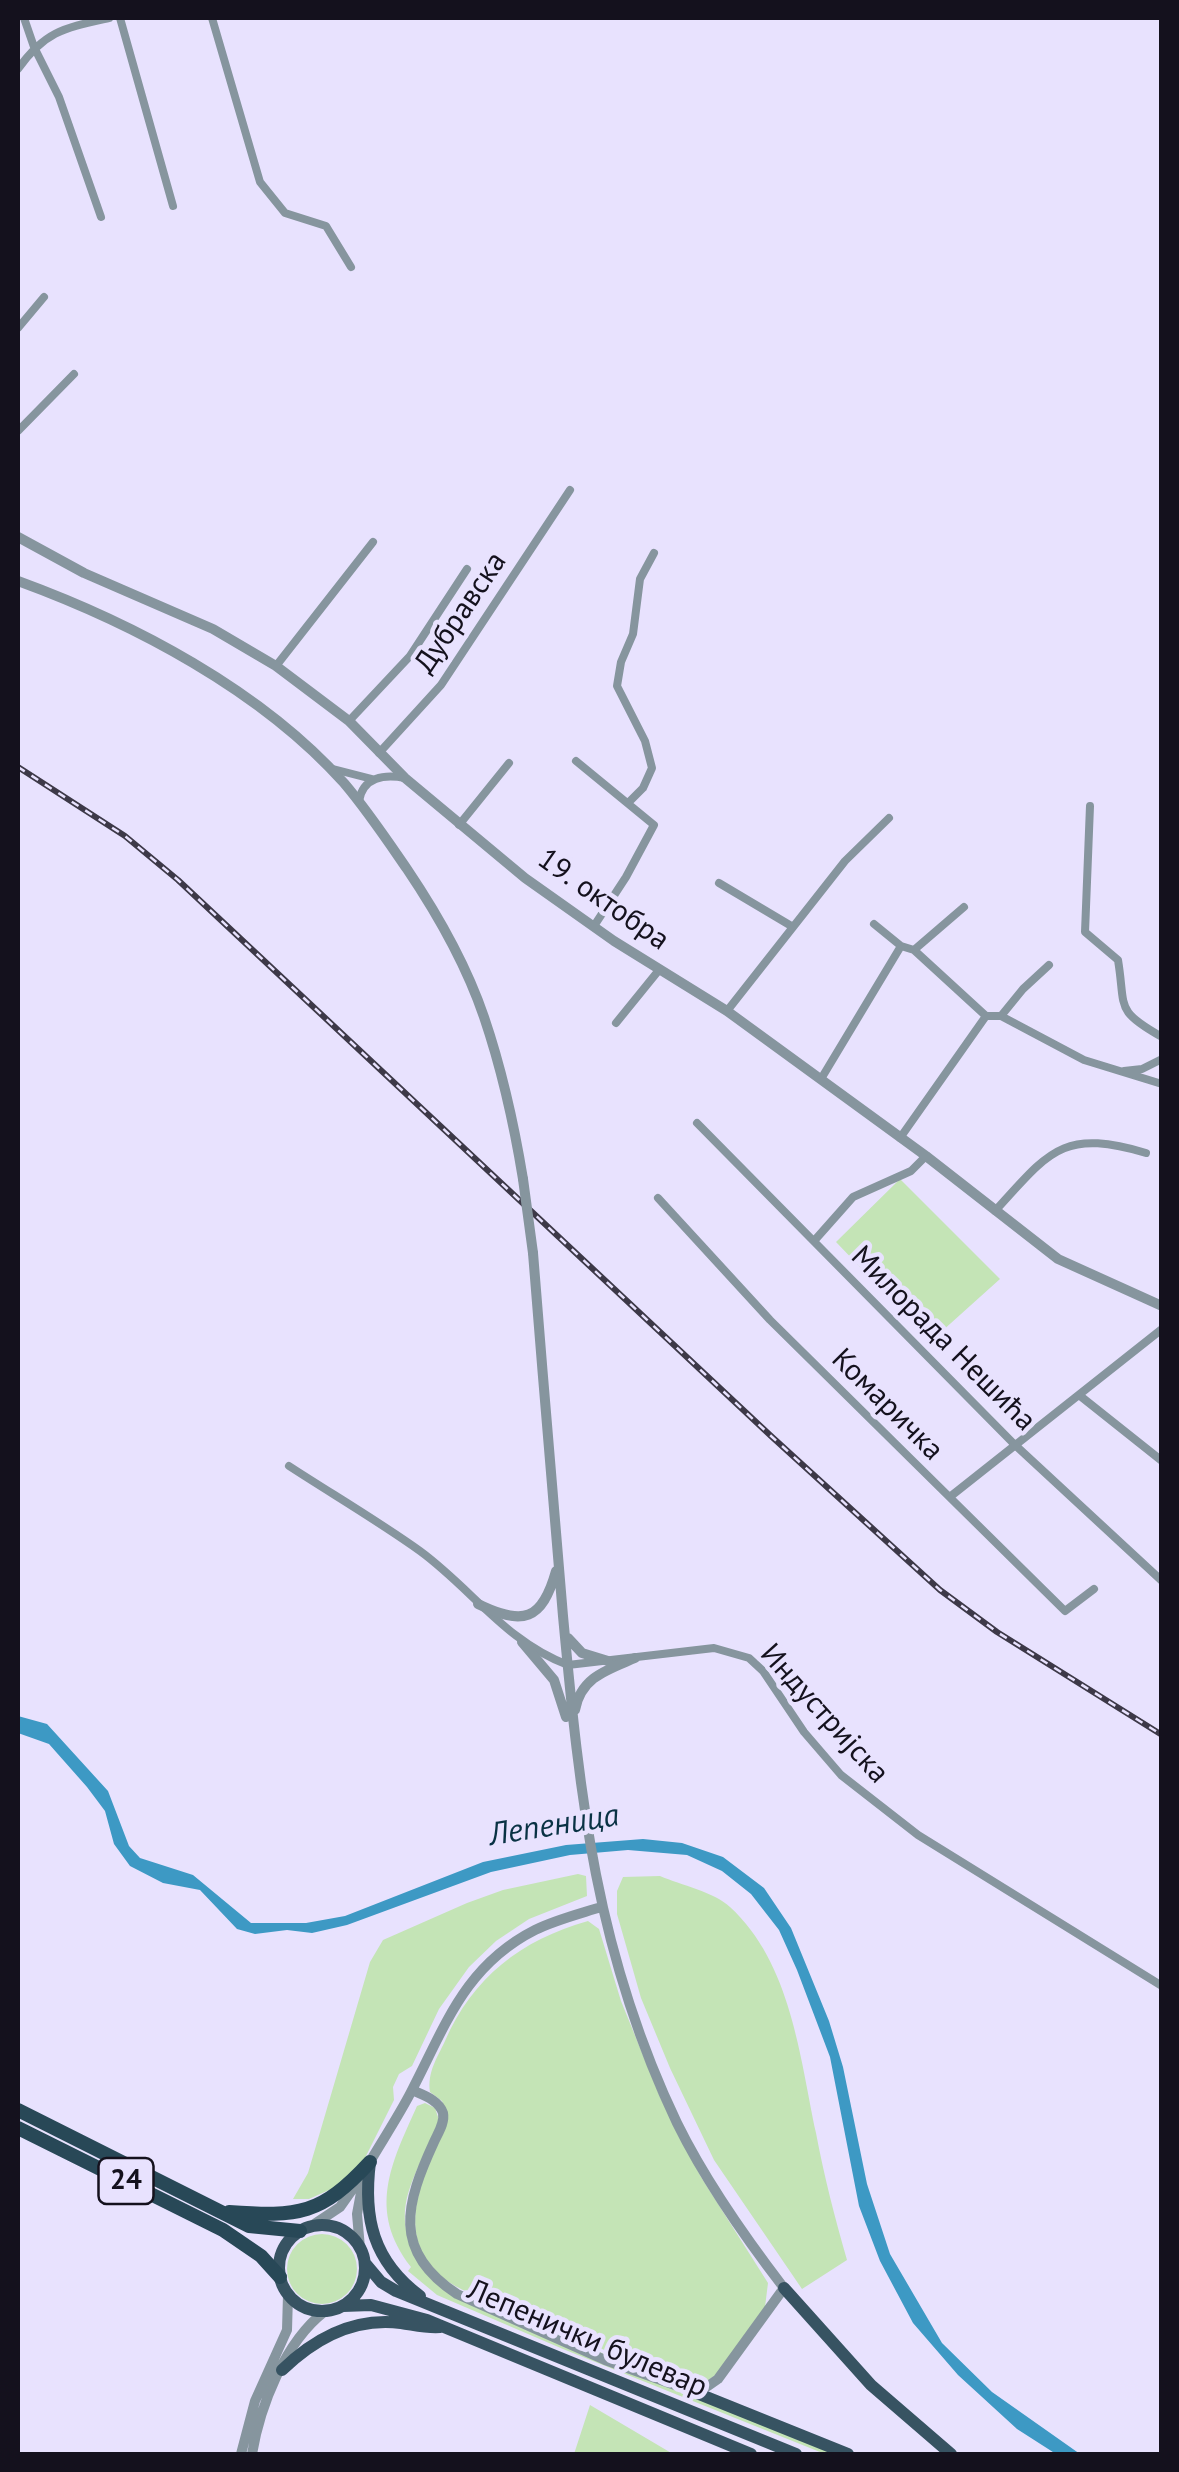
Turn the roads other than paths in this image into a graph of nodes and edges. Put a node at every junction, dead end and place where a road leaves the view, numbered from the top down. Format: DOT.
graph roads {
  1 [pos="24,18"];
  2 [pos="109,18"];
  3 [pos="120,18"];
  4 [pos="212,18"];
  5 [pos="34,47"];
  6 [pos="18,70"];
  7 [pos="173,206"];
  8 [pos="100,217"];
  9 [pos="351,266"];
  10 [pos="44,298"];
  11 [pos="18,328"];
  12 [pos="74,374"];
  13 [pos="18,431"];
  14 [pos="570,490"];
  15 [pos="18,537"];
  16 [pos="373,542"];
  17 [pos="654,553"];
  18 [pos="467,569"];
  19 [pos="18,582"];
  20 [pos="276,666"];
  21 [pos="349,722"];
  22 [pos="382,757"];
  23 [pos="576,762"];
  24 [pos="508,763"];
  25 [pos="327,766"];
  26 [pos="383,776"];
  27 [pos="406,778"];
  28 [pos="372,779"];
  29 [pos="359,803"];
  30 [pos="628,804"];
  31 [pos="1090,806"];
  32 [pos="888,818"];
  33 [pos="459,824"];
  34 [pos="719,883"];
  35 [pos="964,907"];
  36 [pos="874,924"];
  37 [pos="594,926"];
  38 [pos="793,927"];
  39 [pos="901,946"];
  40 [pos="914,950"];
  41 [pos="1049,966"];
  42 [pos="658,970"];
  43 [pos="727,1011"];
  44 [pos="986,1016"];
  45 [pos="1001,1016"];
  46 [pos="616,1022"];
  47 [pos="1162,1037"];
  48 [pos="1162,1059"];
  49 [pos="1119,1071"];
  50 [pos="821,1079"];
  51 [pos="1162,1084"];
  52 [pos="698,1123"];
  53 [pos="900,1138"];
  54 [pos="1146,1152"];
  55 [pos="926,1156"];
  56 [pos="658,1198"];
  57 [pos="995,1210"];
  58 [pos="814,1241"];
  59 [pos="1162,1306"];
  60 [pos="1162,1328"];
  61 [pos="1079,1395"];
  62 [pos="1014,1444"];
  63 [pos="1162,1461"];
  64 [pos="288,1466"];
  65 [pos="951,1496"];
  66 [pos="558,1565"];
  67 [pos="1162,1581"];
  68 [pos="1094,1589"];
  69 [pos="478,1604"];
  70 [pos="565,1631"];
  71 [pos="522,1642"];
  72 [pos="634,1658"];
  73 [pos="608,1662"];
  74 [pos="568,1665"];
  75 [pos="572,1730"];
  76 [pos="577,1769"];
  77 [pos="601,1907"];
  78 [pos="1162,1986"];
  79 [pos="412,2090"];
  80 [pos="18,2110"];
  81 [pos="18,2128"];
  82 [pos="370,2162"];
  83 [pos="218,2211"];
  84 [pos="305,2229"];
  85 [pos="360,2248"];
  86 [pos="365,2263"];
  87 [pos="280,2277"];
  88 [pos="784,2288"];
  89 [pos="288,2295"];
  90 [pos="430,2303"];
  91 [pos="343,2306"];
  92 [pos="324,2312"];
  93 [pos="442,2326"];
  94 [pos="277,2367"];
  95 [pos="689,2390"];
  96 [pos="240,2454"];
  97 [pos="252,2454"];
  98 [pos="751,2454"];
  99 [pos="796,2454"];
  100 [pos="848,2454"];
  101 [pos="951,2454"];
  1 -- 5 [label="street"];
  2 -- 5 [label="street"];
  3 -- 7 [label="street"];
  4 -- 9 [label="street"];
  5 -- 6 [label="street"];
  5 -- 8 [label="street"];
  10 -- 11 [label="street"];
  12 -- 13 [label="street"];
  14 -- 22 [label="street, Дубравска"];
  15 -- 20 [label="street, 19. октобра"];
  16 -- 20 [label="street"];
  17 -- 30 [label="street"];
  18 -- 21 [label="street"];
  19 -- 25 [label="street"];
  20 -- 21 [label="street, 19. октобра"];
  21 -- 22 [label="street, 19. октобра"];
  22 -- 26 [label="street"];
  22 -- 27 [label="street, 19. октобра"];
  23 -- 30 [label="street"];
  24 -- 33 [label="street"];
  25 -- 28 [label="street"];
  25 -- 29 [label="street"];
  26 -- 27 [label="street"];
  26 -- 28 [label="street"];
  27 -- 33 [label="street, 19. октобра"];
  28 -- 29 [label="street"];
  29 -- 66 [label="street, bridge"];
  30 -- 37 [label="street"];
  31 -- 47 [label="street"];
  32 -- 38 [label="street"];
  33 -- 37 [label="street, 19. октобра"];
  34 -- 38 [label="street"];
  35 -- 40 [label="street"];
  36 -- 39 [label="street"];
  37 -- 42 [label="street, 19. октобра"];
  38 -- 43 [label="street"];
  39 -- 40 [label="street"];
  39 -- 50 [label="street"];
  40 -- 44 [label="street"];
  41 -- 45 [label="street"];
  42 -- 43 [label="street, 19. октобра"];
  42 -- 46 [label="street"];
  43 -- 50 [label="street, 19. октобра"];
  44 -- 45 [label="street"];
  44 -- 53 [label="street"];
  45 -- 49 [label="street"];
  48 -- 49 [label="street"];
  49 -- 51 [label="street"];
  50 -- 53 [label="street, 19. октобра"];
  52 -- 58 [label="street, Милорада Нешића"];
  53 -- 55 [label="street, 19. октобра"];
  54 -- 57 [label="street"];
  55 -- 57 [label="street, 19. октобра"];
  55 -- 58 [label="street"];
  56 -- 65 [label="street, Комаричка"];
  57 -- 59 [label="street, 19. октобра"];
  58 -- 62 [label="street, Милорада Нешића"];
  60 -- 61 [label="street"];
  61 -- 62 [label="street"];
  61 -- 63 [label="street"];
  62 -- 65 [label="street"];
  62 -- 67 [label="street, Милорада Нешића"];
  64 -- 69 [label="street"];
  65 -- 68 [label="street, Комаричка"];
  66 -- 69 [label="street"];
  66 -- 70 [label="street"];
  69 -- 71 [label="street"];
  70 -- 73 [label="street"];
  70 -- 74 [label="street"];
  71 -- 74 [label="street"];
  71 -- 76 [label="street"];
  72 -- 73 [label="street, Индустријска"];
  72 -- 75 [label="street"];
  72 -- 78 [label="street, Индустријска"];
  73 -- 74 [label="street, Индустријска"];
  74 -- 75 [label="street"];
  75 -- 76 [label="street"];
  76 -- 77 [label="street"];
  77 -- 79 [label="street"];
  77 -- 88 [label="street"];
  79 -- 82 [label="street"];
  79 -- 95 [label="street"];
  80 -- 83 [label="highway, 24"];
  81 -- 87 [label="highway, 24"];
  82 -- 83 [label="highway"];
  82 -- 84 [label="street"];
  82 -- 85 [label="street"];
  82 -- 90 [label="main road"];
  83 -- 84 [label="highway, 24"];
  84 -- 85 [label="main road, 24"];
  84 -- 87 [label="main road"];
  85 -- 86 [label="main road"];
  86 -- 90 [label="main road, Лепенички булевар"];
  86 -- 91 [label="main road"];
  87 -- 89 [label="main road, 24"];
  88 -- 95 [label="street"];
  88 -- 101 [label="main road"];
  89 -- 92 [label="main road"];
  89 -- 94 [label="street"];
  90 -- 99 [label="main road, Лепенички булевар"];
  91 -- 92 [label="main road"];
  91 -- 93 [label="main road, Лепенички булевар"];
  92 -- 94 [label="street"];
  93 -- 94 [label="main road"];
  93 -- 98 [label="main road, Лепенички булевар"];
  94 -- 96 [label="street"];
  94 -- 97 [label="street"];
  95 -- 100 [label="main road"];
}
